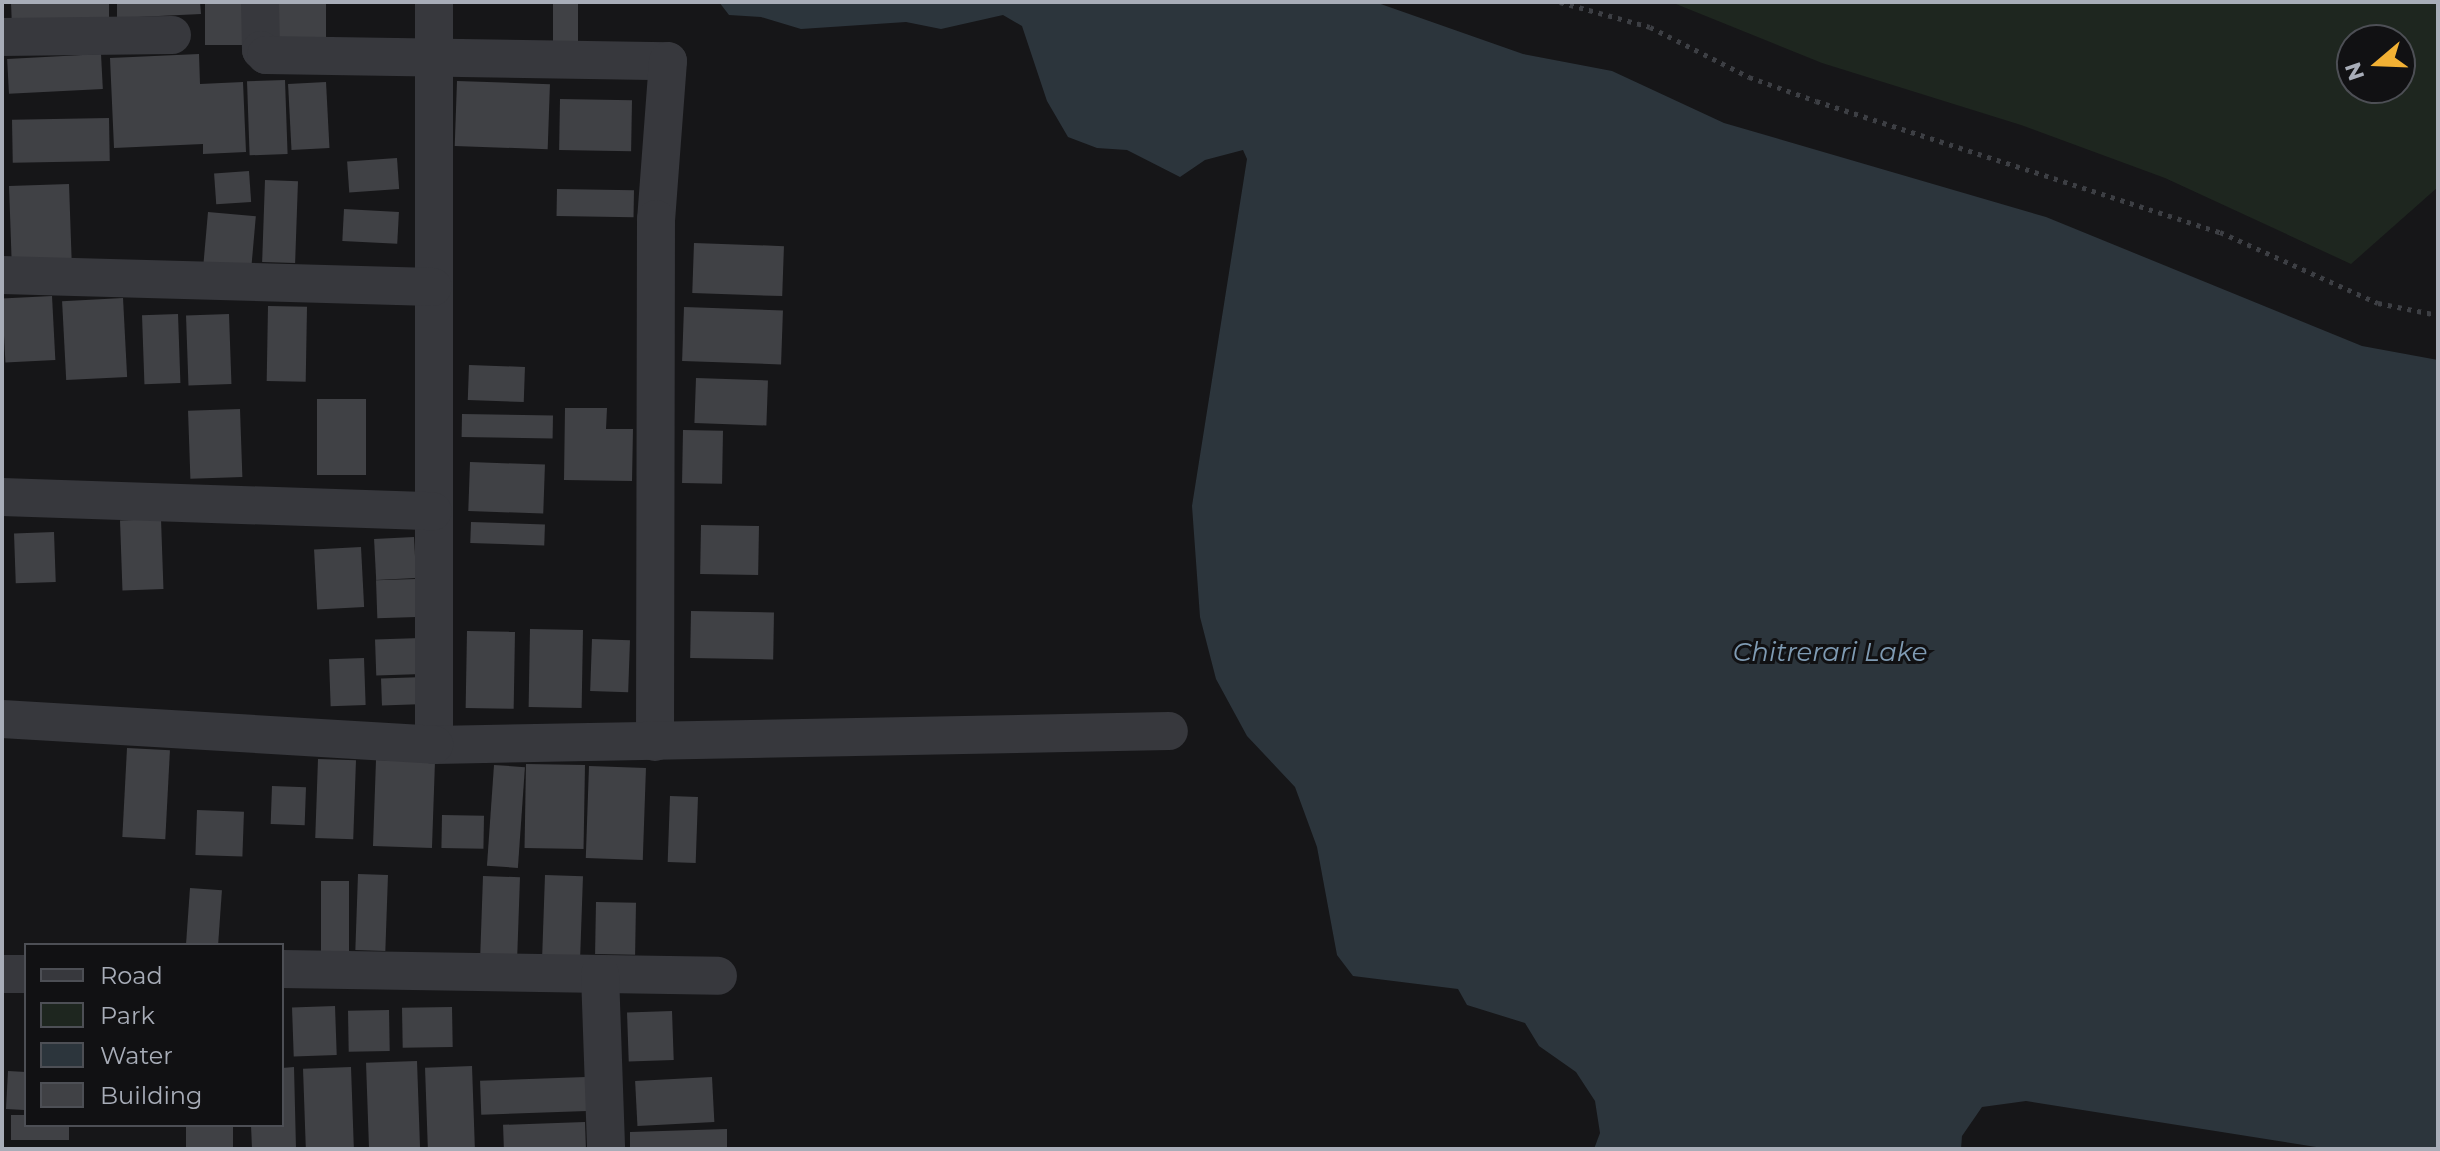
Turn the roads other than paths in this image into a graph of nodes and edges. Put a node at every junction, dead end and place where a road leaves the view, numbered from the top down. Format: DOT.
graph roads {
  1 [pos="260,2"];
  2 [pos="434,2"];
  3 [pos="172,35"];
  4 [pos="2,37"];
  5 [pos="434,60"];
  6 [pos="2,275"];
  7 [pos="433,287"];
  8 [pos="2,497"];
  9 [pos="433,511"];
  10 [pos="2,719"];
  11 [pos="1169,731"];
  12 [pos="655,742"];
  13 [pos="434,745"];
  14 [pos="284,969"];
  15 [pos="2,974"];
  16 [pos="24,974"];
  17 [pos="600,974"];
  18 [pos="718,976"];
  19 [pos="606,1149"];
  1 -- 5 [label="street"];
  2 -- 5 [label="street"];
  3 -- 4 [label="street"];
  5 -- 7 [label="street"];
  5 -- 12 [label="street"];
  6 -- 7 [label="street"];
  7 -- 9 [label="street"];
  8 -- 9 [label="street"];
  9 -- 13 [label="street"];
  10 -- 13 [label="street"];
  11 -- 12 [label="street"];
  12 -- 13 [label="street"];
  14 -- 17 [label="street"];
  15 -- 16 [label="street"];
  17 -- 18 [label="street"];
  17 -- 19 [label="street"];
}
